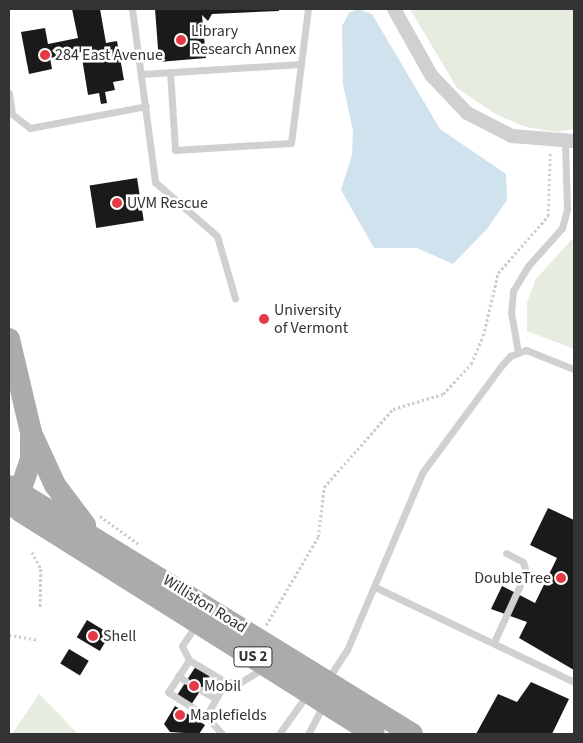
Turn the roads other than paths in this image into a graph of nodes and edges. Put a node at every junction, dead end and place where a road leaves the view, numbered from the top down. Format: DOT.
graph roads {
  1 [pos="132,9"];
  2 [pos="308,9"];
  3 [pos="394,9"];
  4 [pos="302,64"];
  5 [pos="170,72"];
  6 [pos="142,74"];
  7 [pos="9,93"];
  8 [pos="146,106"];
  9 [pos="569,141"];
  10 [pos="234,298"];
  11 [pos="9,339"];
  12 [pos="518,352"];
  13 [pos="574,369"];
  14 [pos="30,432"];
  15 [pos="12,502"];
  16 [pos="97,539"];
  17 [pos="506,553"];
  18 [pos="374,587"];
  19 [pos="198,623"];
  20 [pos="494,642"];
  21 [pos="189,660"];
  22 [pos="266,666"];
  23 [pos="178,676"];
  24 [pos="186,681"];
  25 [pos="226,682"];
  26 [pos="574,682"];
  27 [pos="201,690"];
  28 [pos="320,692"];
  29 [pos="216,699"];
  30 [pos="206,716"];
  31 [pos="222,734"];
  32 [pos="279,734"];
  33 [pos="308,734"];
  34 [pos="374,734"];
  35 [pos="412,734"];
  1 -- 6 [label="lane"];
  2 -- 4 [label="lane"];
  3 -- 9 [label="street"];
  4 -- 5 [label="lane"];
  4 -- 5 [label="lane"];
  5 -- 6 [label="lane"];
  6 -- 8 [label="lane"];
  7 -- 8 [label="lane"];
  8 -- 10 [label="lane"];
  9 -- 12 [label="lane"];
  11 -- 14 [label="main road"];
  12 -- 13 [label="lane"];
  12 -- 18 [label="lane"];
  14 -- 15 [label="main road"];
  14 -- 16 [label="main road"];
  15 -- 16 [label="main road, Williston Road / US 2"];
  15 -- 19 [label="main road, Williston Road / US 2"];
  16 -- 28 [label="main road, Williston Road / US 2"];
  17 -- 20 [label="lane"];
  18 -- 20 [label="lane"];
  18 -- 28 [label="lane"];
  19 -- 21 [label="lane"];
  19 -- 22 [label="main road, Williston Road / US 2"];
  20 -- 26 [label="lane"];
  21 -- 23 [label="lane"];
  21 -- 25 [label="lane"];
  22 -- 25 [label="lane"];
  22 -- 28 [label="main road, Williston Road / US 2"];
  23 -- 24 [label="lane"];
  23 -- 30 [label="lane"];
  25 -- 29 [label="lane"];
  27 -- 29 [label="lane"];
  28 -- 32 [label="lane"];
  28 -- 33 [label="lane"];
  28 -- 34 [label="main road, Williston Road / US 2"];
  28 -- 35 [label="main road, Williston Road / US 2"];
  29 -- 30 [label="lane"];
  30 -- 31 [label="lane"];
}
